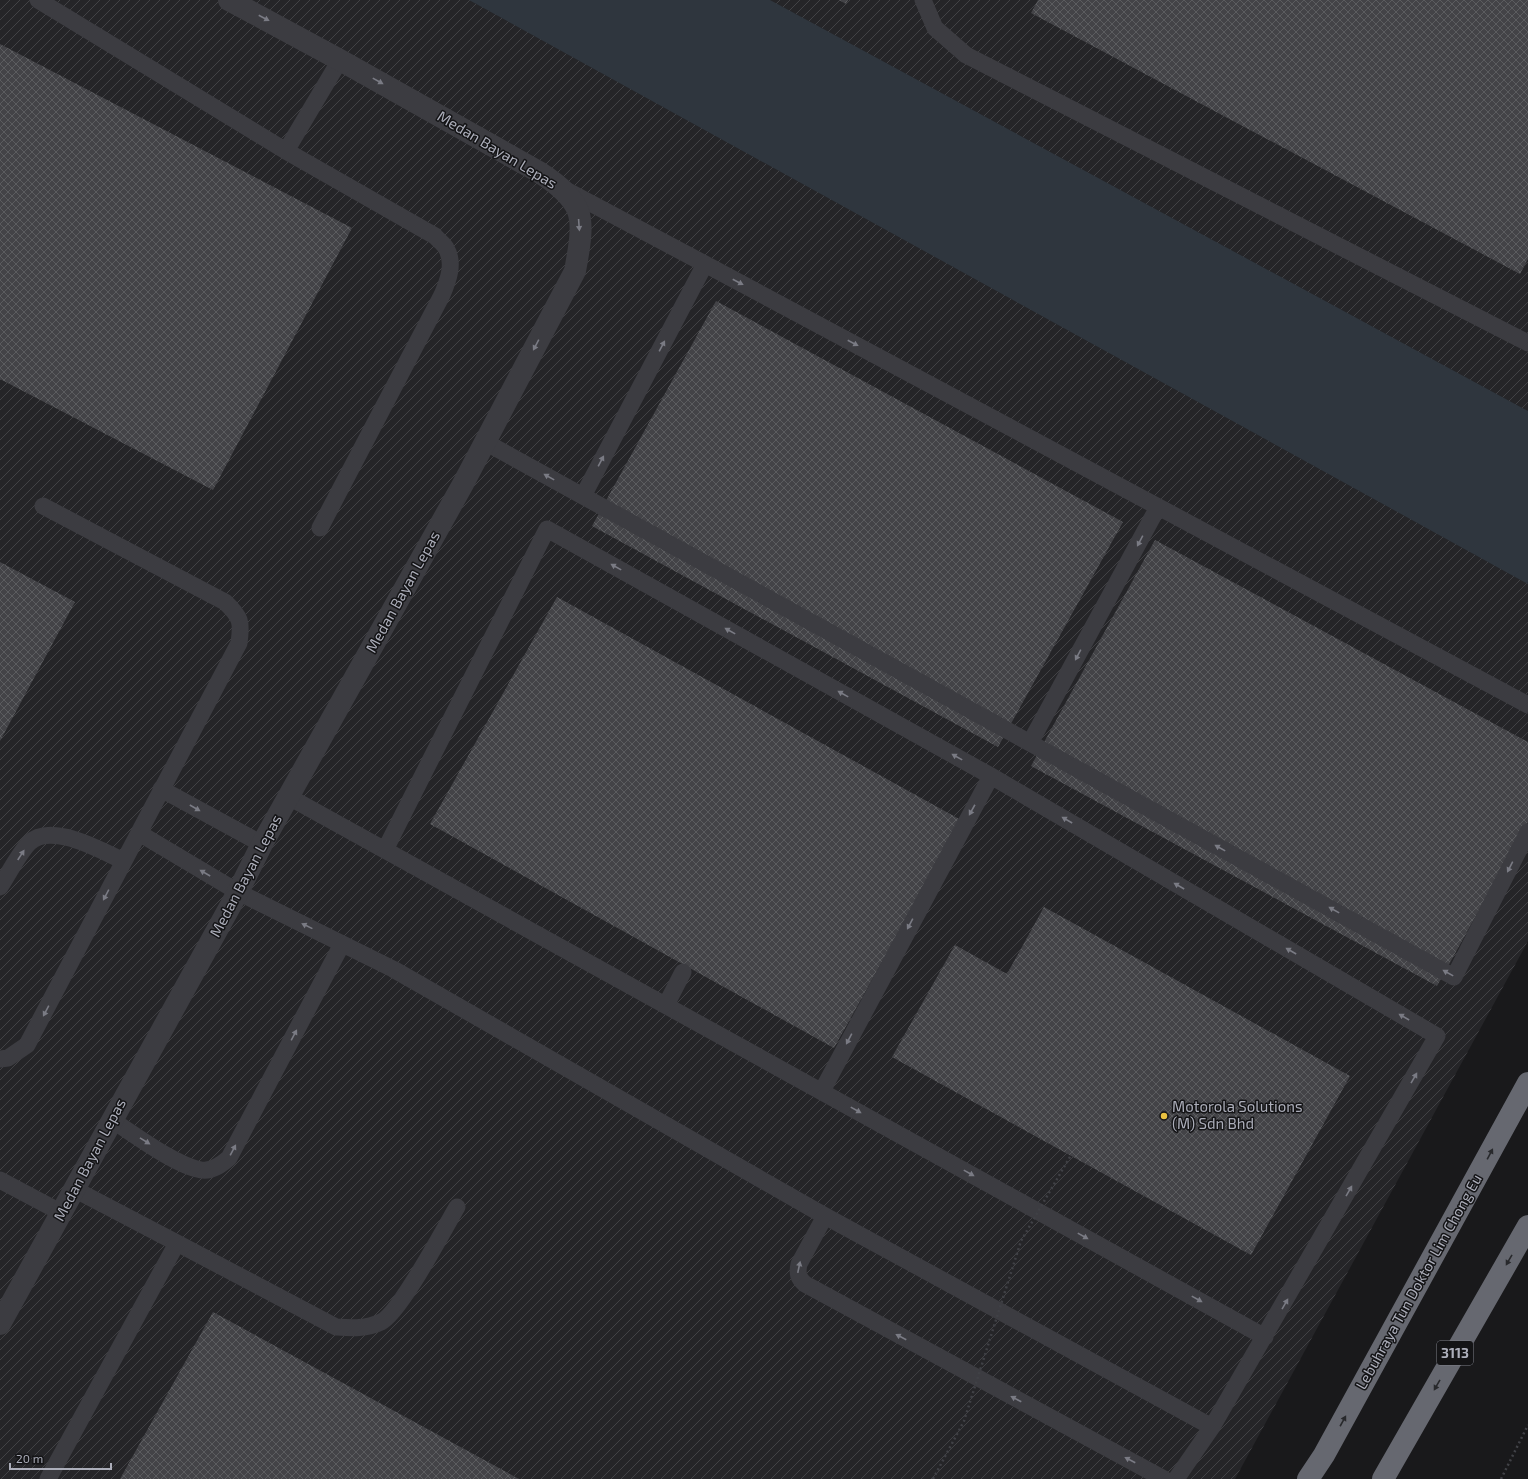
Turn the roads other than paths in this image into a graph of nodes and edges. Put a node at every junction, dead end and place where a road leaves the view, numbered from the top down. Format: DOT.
graph roads {
  1 [pos="38,0"];
  2 [pos="229,0"];
  3 [pos="922,0"];
  4 [pos="340,60"];
  5 [pos="286,151"];
  6 [pos="561,187"];
  7 [pos="705,264"];
  8 [pos="1528,343"];
  9 [pos="485,442"];
  10 [pos="583,496"];
  11 [pos="43,506"];
  12 [pos="1158,507"];
  13 [pos="320,528"];
  14 [pos="1528,705"];
  15 [pos="1030,743"];
  16 [pos="991,776"];
  17 [pos="161,789"];
  18 [pos="289,797"];
  19 [pos="1528,832"];
  20 [pos="138,833"];
  21 [pos="262,844"];
  22 [pos="385,850"];
  23 [pos="124,861"];
  24 [pos="0,887"];
  25 [pos="238,892"];
  26 [pos="342,944"];
  27 [pos="683,972"];
  28 [pos="666,1005"];
  29 [pos="0,1059"];
  30 [pos="1528,1083"];
  31 [pos="822,1091"];
  32 [pos="112,1120"];
  33 [pos="0,1180"];
  34 [pos="74,1189"];
  35 [pos="457,1207"];
  36 [pos="62,1213"];
  37 [pos="825,1216"];
  38 [pos="1528,1226"];
  39 [pos="177,1243"];
  40 [pos="0,1324"];
  41 [pos="1265,1338"];
  42 [pos="1212,1427"];
  43 [pos="48,1479"];
  44 [pos="1164,1479"];
  45 [pos="1176,1479"];
  46 [pos="1308,1479"];
  47 [pos="1383,1479"];
  1 -- 5 [label="lane"];
  2 -- 4 [label="street, Medan Bayan Lepas, one-way"];
  3 -- 8 [label="lane"];
  4 -- 5 [label="lane"];
  4 -- 6 [label="street, Medan Bayan Lepas, one-way"];
  5 -- 13 [label="lane"];
  6 -- 7 [label="lane"];
  6 -- 9 [label="street, Medan Bayan Lepas, one-way"];
  10 -- 7 [label="lane, one-way"];
  7 -- 12 [label="lane, one-way"];
  10 -- 9 [label="lane, one-way"];
  9 -- 18 [label="street, Medan Bayan Lepas"];
  10 -- 15 [label="lane"];
  11 -- 17 [label="lane"];
  12 -- 14 [label="lane"];
  12 -- 15 [label="lane, one-way"];
  19 -- 15 [label="lane, one-way"];
  16 -- 22 [label="lane, one-way"];
  16 -- 31 [label="lane, one-way"];
  41 -- 16 [label="lane, one-way"];
  17 -- 20 [label="lane"];
  17 -- 21 [label="lane, one-way"];
  18 -- 21 [label="street, Medan Bayan Lepas"];
  18 -- 22 [label="lane"];
  20 -- 23 [label="lane"];
  25 -- 20 [label="lane, one-way"];
  21 -- 25 [label="street, Medan Bayan Lepas"];
  22 -- 28 [label="lane"];
  24 -- 23 [label="lane, one-way"];
  23 -- 29 [label="lane, one-way"];
  26 -- 25 [label="lane, one-way"];
  25 -- 32 [label="street, Medan Bayan Lepas"];
  32 -- 26 [label="lane, one-way"];
  26 -- 37 [label="lane"];
  27 -- 28 [label="lane"];
  28 -- 31 [label="lane"];
  46 -- 30 [label="highway, Lebuhraya Tun Doktor Lim Chong Eu, one-way"];
  31 -- 41 [label="lane, one-way"];
  32 -- 34 [label="street, Medan Bayan Lepas"];
  33 -- 36 [label="lane"];
  34 -- 36 [label="street, Medan Bayan Lepas"];
  34 -- 39 [label="lane"];
  35 -- 39 [label="lane"];
  36 -- 40 [label="street, Medan Bayan Lepas"];
  37 -- 42 [label="lane"];
  44 -- 37 [label="lane, one-way"];
  38 -- 47 [label="highway, 3113, one-way"];
  39 -- 43 [label="lane"];
  41 -- 42 [label="lane"];
  42 -- 45 [label="lane"];
}
